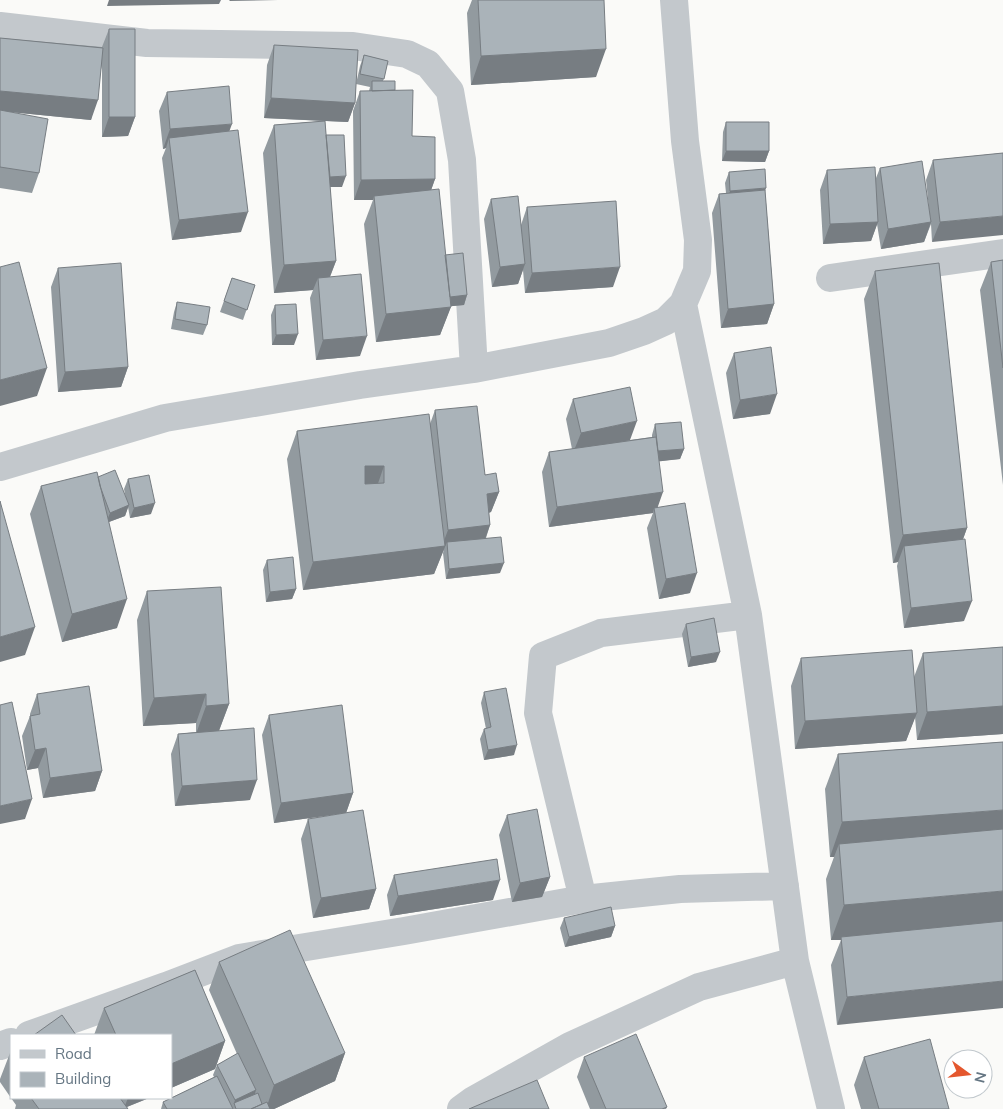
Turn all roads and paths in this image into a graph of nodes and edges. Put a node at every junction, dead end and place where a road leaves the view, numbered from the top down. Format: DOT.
graph roads {
  1 [pos="674,0"];
  2 [pos="0,26"];
  3 [pos="1003,253"];
  4 [pos="830,278"];
  5 [pos="683,304"];
  6 [pos="474,369"];
  7 [pos="0,467"];
  8 [pos="748,615"];
  9 [pos="785,886"];
  10 [pos="582,899"];
  11 [pos="795,961"];
  12 [pos="32,1034"];
  13 [pos="461,1109"];
  14 [pos="831,1109"];
  1 -- 5 [label="street"];
  2 -- 6 [label="street"];
  3 -- 4 [label="street"];
  5 -- 6 [label="street"];
  5 -- 8 [label="street"];
  6 -- 7 [label="street"];
  8 -- 9 [label="street"];
  8 -- 10 [label="street"];
  9 -- 10 [label="street"];
  9 -- 11 [label="street"];
  10 -- 12 [label="street"];
  11 -- 13 [label="street"];
  11 -- 14 [label="street"];
}
